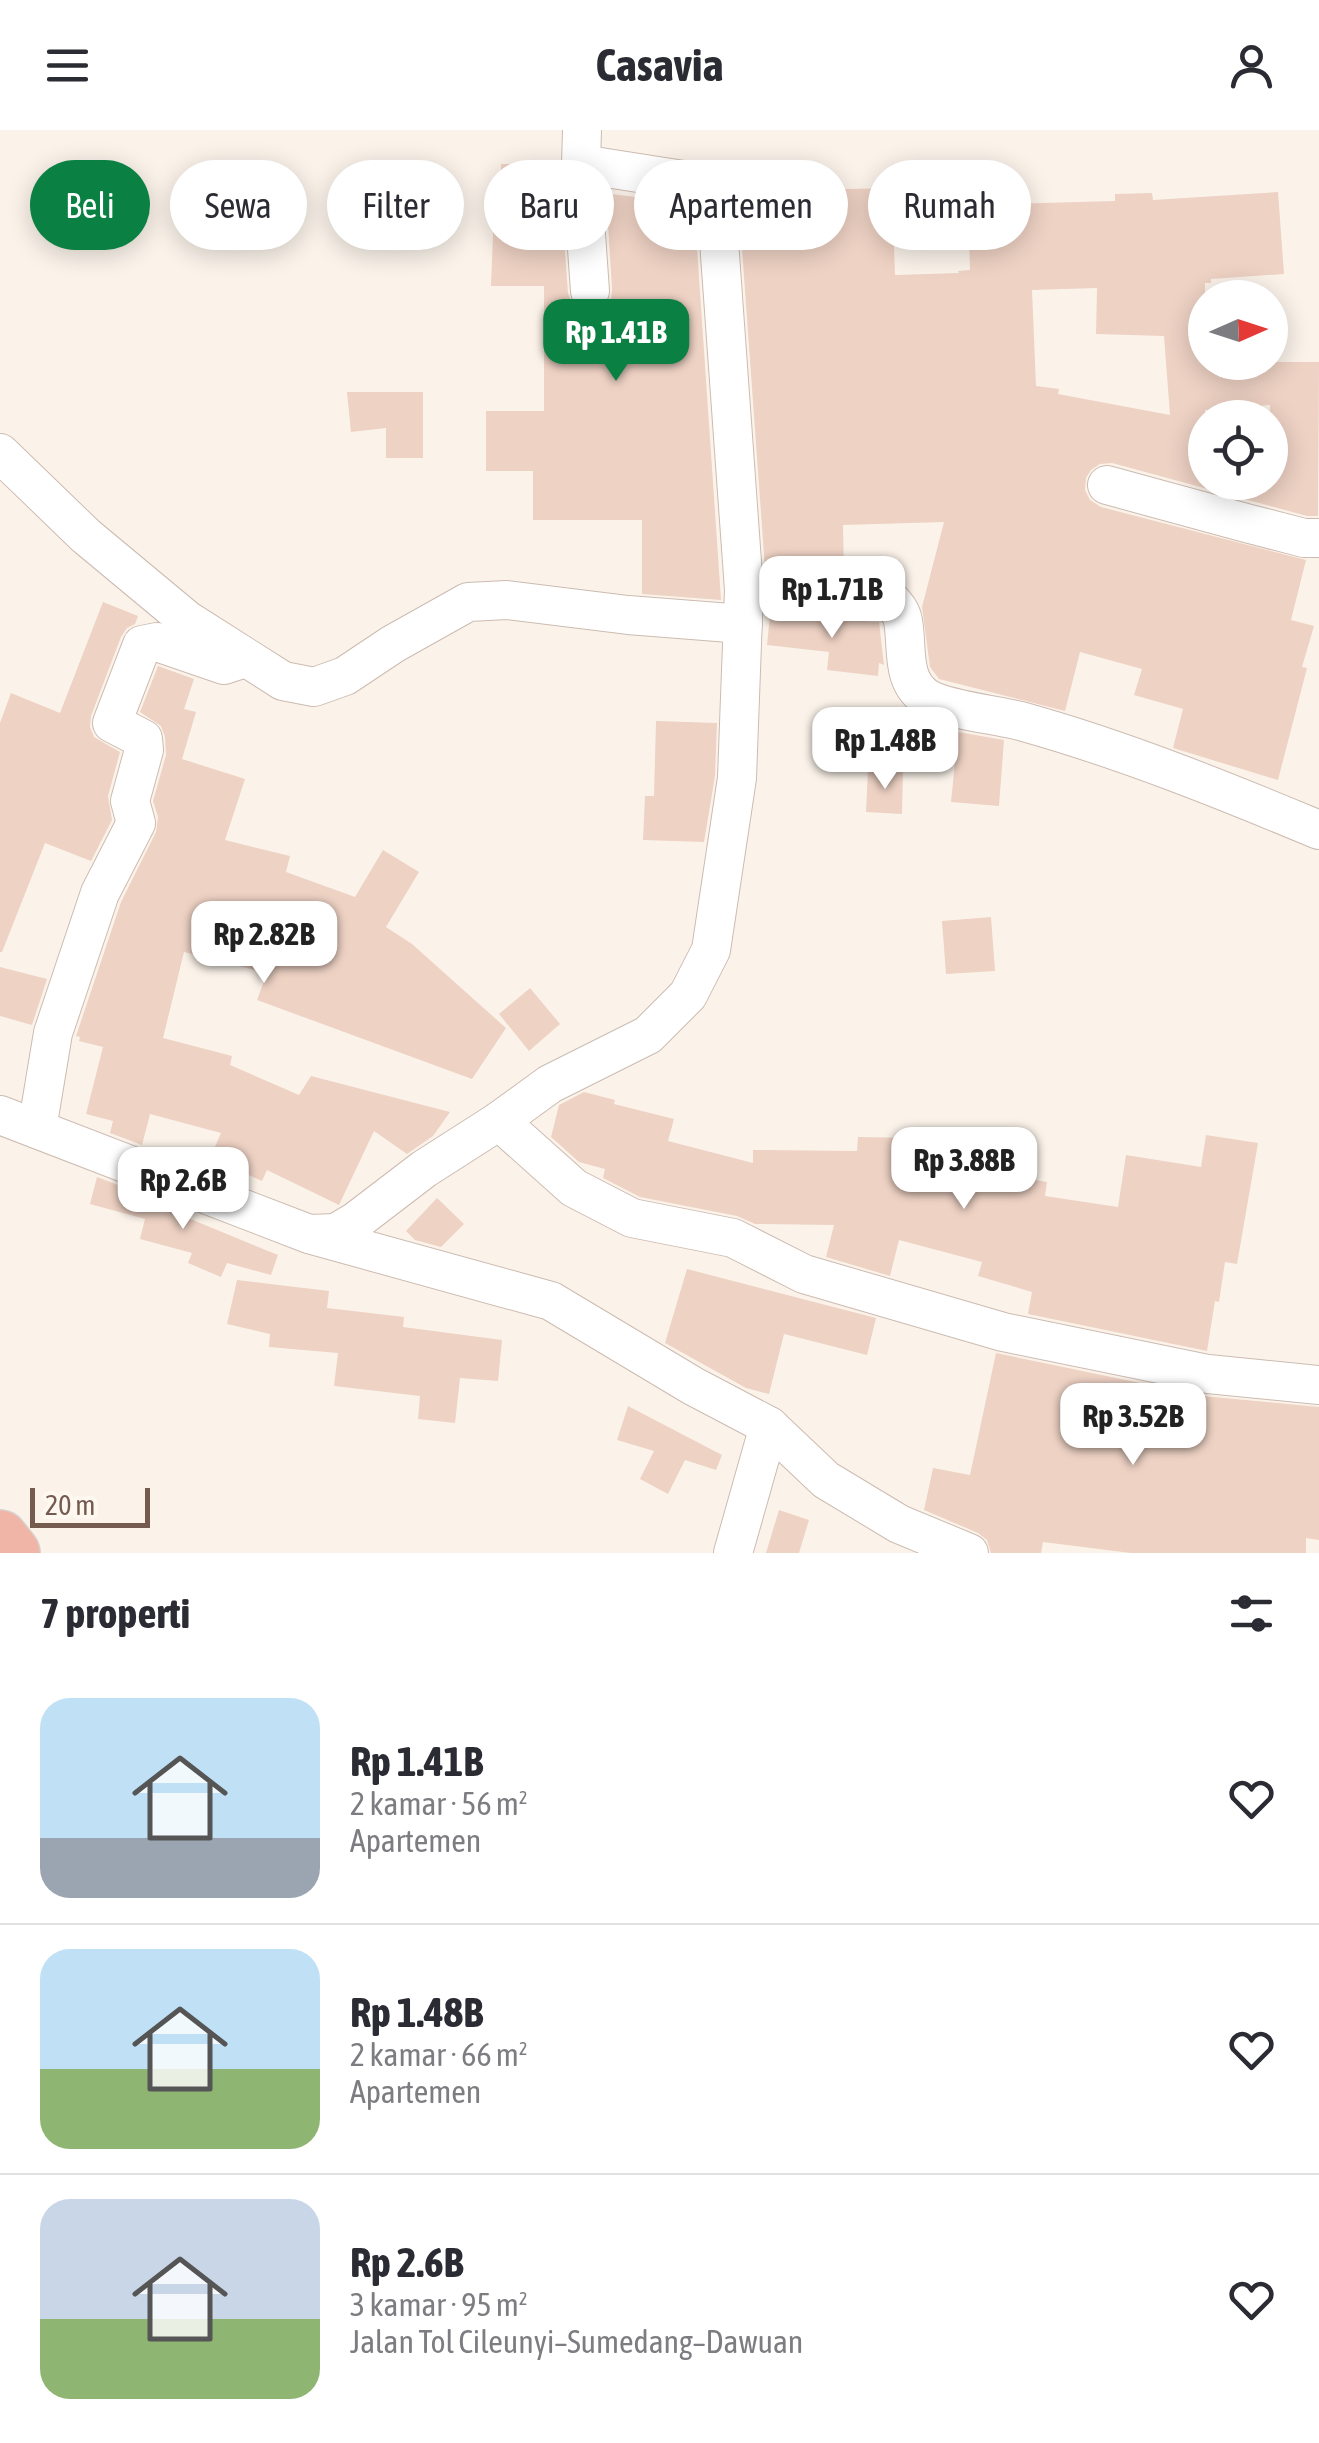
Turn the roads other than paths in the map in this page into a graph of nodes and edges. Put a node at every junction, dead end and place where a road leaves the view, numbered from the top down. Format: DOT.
graph roads {
  1 [pos="582,147"];
  2 [pos="590,291"];
  3 [pos="0,453"];
  4 [pos="1106,485"];
  5 [pos="1319,538"];
  6 [pos="744,607"];
  7 [pos="246,658"];
  8 [pos="1319,830"];
  9 [pos="0,1115"];
  10 [pos="499,1121"];
  11 [pos="38,1129"];
  12 [pos="310,1234"];
  13 [pos="1319,1385"];
  14 [pos="769,1426"];
  15 [pos="0,1538"];
  16 [pos="12,1553"];
  17 [pos="733,1553"];
  18 [pos="969,1553"];
  1 -- 2 [label="street"];
  1 -- 6 [label="street"];
  3 -- 7 [label="street"];
  4 -- 5 [label="street"];
  6 -- 7 [label="street"];
  6 -- 8 [label="street"];
  6 -- 10 [label="street"];
  7 -- 11 [label="street"];
  9 -- 11 [label="street"];
  10 -- 12 [label="street"];
  10 -- 13 [label="street"];
  11 -- 12 [label="street"];
  12 -- 14 [label="street"];
  14 -- 17 [label="street"];
  14 -- 18 [label="street"];
  15 -- 16 [label="highway"];
}
